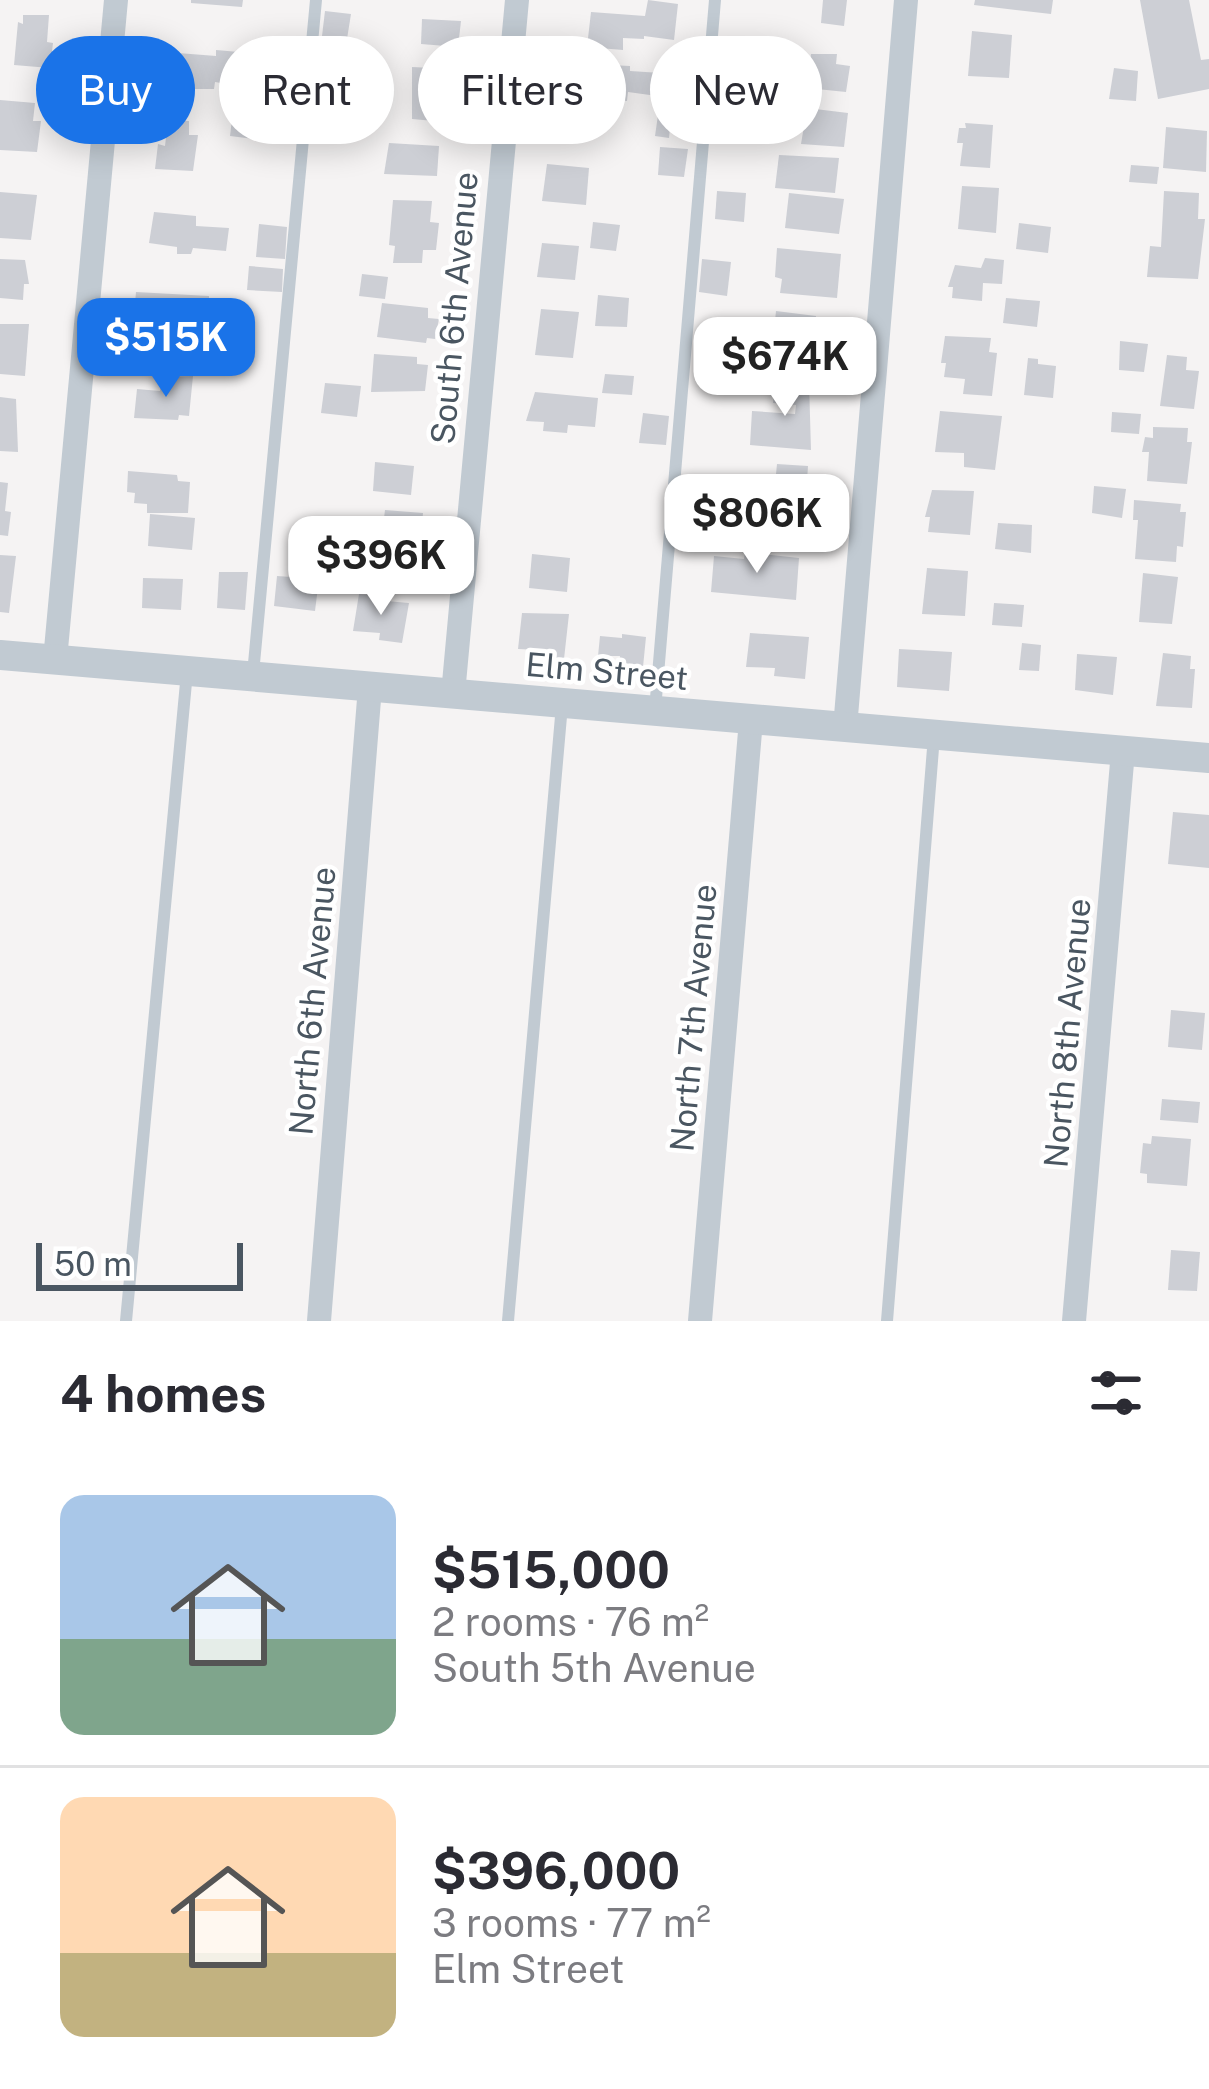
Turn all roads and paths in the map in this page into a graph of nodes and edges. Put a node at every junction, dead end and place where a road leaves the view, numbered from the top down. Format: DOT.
graph roads {
  1 [pos="116,0"];
  2 [pos="316,0"];
  3 [pos="517,0"];
  4 [pos="715,0"];
  5 [pos="906,0"];
  6 [pos="0,655"];
  7 [pos="56,660"];
  8 [pos="187,671"];
  9 [pos="253,677"];
  10 [pos="370,687"];
  11 [pos="453,694"];
  12 [pos="562,704"];
  13 [pos="655,711"];
  14 [pos="751,720"];
  15 [pos="845,728"];
  16 [pos="934,735"];
  17 [pos="1123,751"];
  18 [pos="1209,758"];
  19 [pos="126,1321"];
  20 [pos="320,1321"];
  21 [pos="508,1321"];
  22 [pos="700,1321"];
  23 [pos="887,1321"];
  24 [pos="1074,1321"];
  1 -- 7 [label="street"];
  2 -- 9 [label="lane"];
  3 -- 11 [label="street, South 6th Avenue"];
  4 -- 13 [label="lane"];
  5 -- 15 [label="street"];
  6 -- 7 [label="street, Elm Street"];
  7 -- 8 [label="street, Elm Street"];
  8 -- 9 [label="street, Elm Street"];
  8 -- 19 [label="lane"];
  9 -- 10 [label="street, Elm Street"];
  10 -- 11 [label="street, Elm Street"];
  10 -- 20 [label="street, North 6th Avenue"];
  11 -- 12 [label="street, Elm Street"];
  12 -- 13 [label="street, Elm Street"];
  12 -- 21 [label="lane"];
  13 -- 14 [label="street, Elm Street"];
  14 -- 15 [label="street, Elm Street"];
  14 -- 22 [label="street, North 7th Avenue"];
  15 -- 16 [label="street, Elm Street"];
  16 -- 17 [label="street, Elm Street"];
  16 -- 23 [label="lane"];
  17 -- 18 [label="street, Elm Street"];
  17 -- 24 [label="street, North 8th Avenue"];
}
